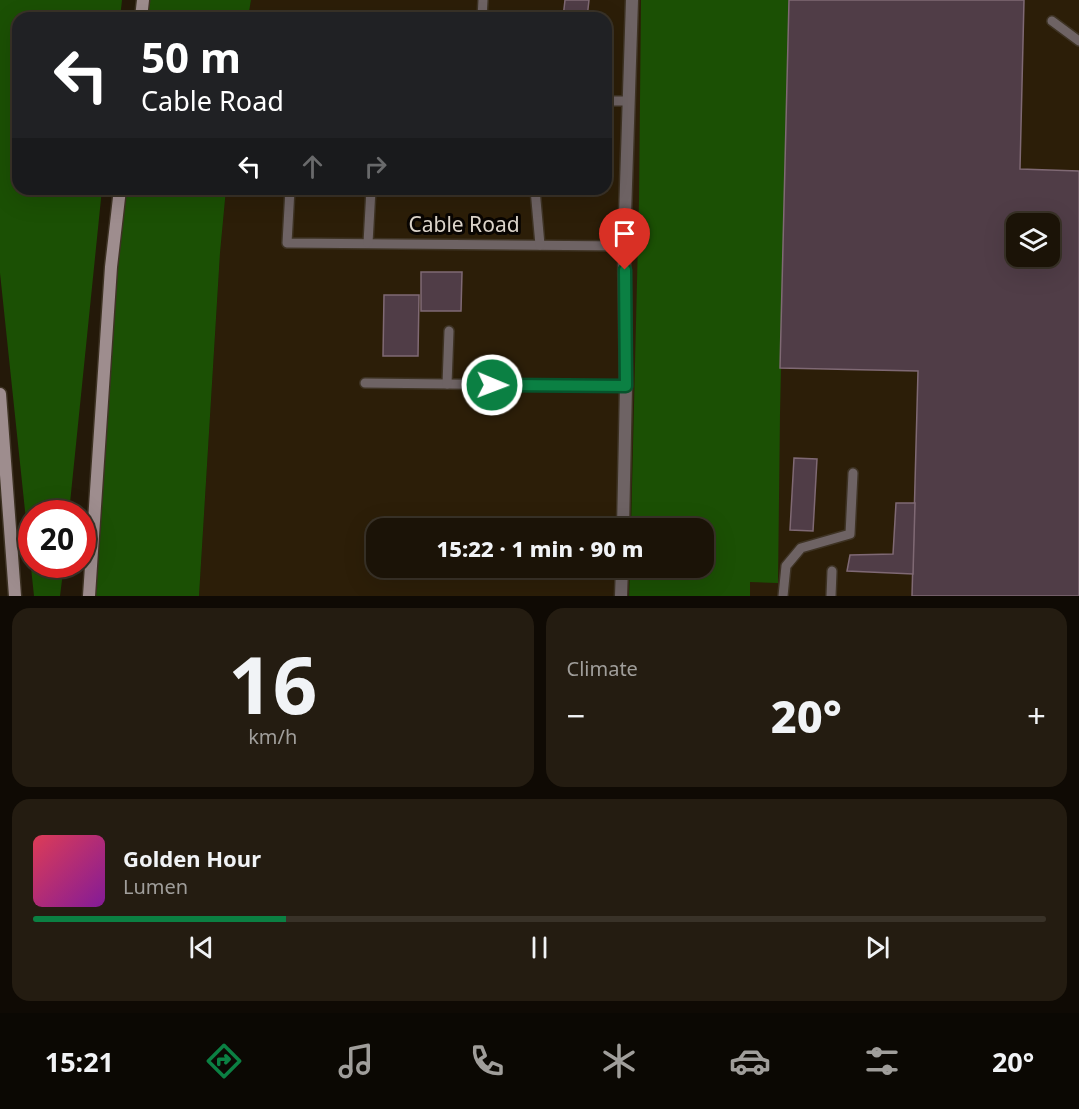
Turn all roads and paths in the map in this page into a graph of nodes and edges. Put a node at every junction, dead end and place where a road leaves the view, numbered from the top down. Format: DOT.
graph roads {
  1 [pos="632,0"];
  2 [pos="1052,21"];
  3 [pos="1079,41"];
  4 [pos="629,100"];
  5 [pos="612,101"];
  6 [pos="119,195"];
  7 [pos="290,195"];
  8 [pos="371,195"];
  9 [pos="536,195"];
  10 [pos="368,243"];
  11 [pos="540,245"];
  12 [pos="624,246"];
  13 [pos="449,331"];
  14 [pos="365,383"];
  15 [pos="447,384"];
  16 [pos="626,386"];
  17 [pos="0,394"];
  18 [pos="853,472"];
  19 [pos="623,518"];
  20 [pos="832,571"];
  21 [pos="622,578"];
  22 [pos="15,596"];
  23 [pos="89,596"];
  24 [pos="621,596"];
  25 [pos="783,596"];
  26 [pos="831,596"];
  1 -- 4 [label="street"];
  2 -- 3 [label="lane"];
  4 -- 5 [label="lane"];
  4 -- 12 [label="street"];
  6 -- 23 [label="main road"];
  7 -- 10 [label="lane, Cable Road"];
  8 -- 10 [label="lane"];
  9 -- 11 [label="lane, Cable Road"];
  10 -- 11 [label="lane, Cable Road"];
  11 -- 12 [label="lane"];
  12 -- 16 [label="street"];
  13 -- 15 [label="lane"];
  14 -- 15 [label="lane"];
  15 -- 16 [label="lane"];
  16 -- 19 [label="street"];
  17 -- 22 [label="main road"];
  18 -- 25 [label="lane"];
  20 -- 26 [label="lane"];
  21 -- 24 [label="street"];
}
